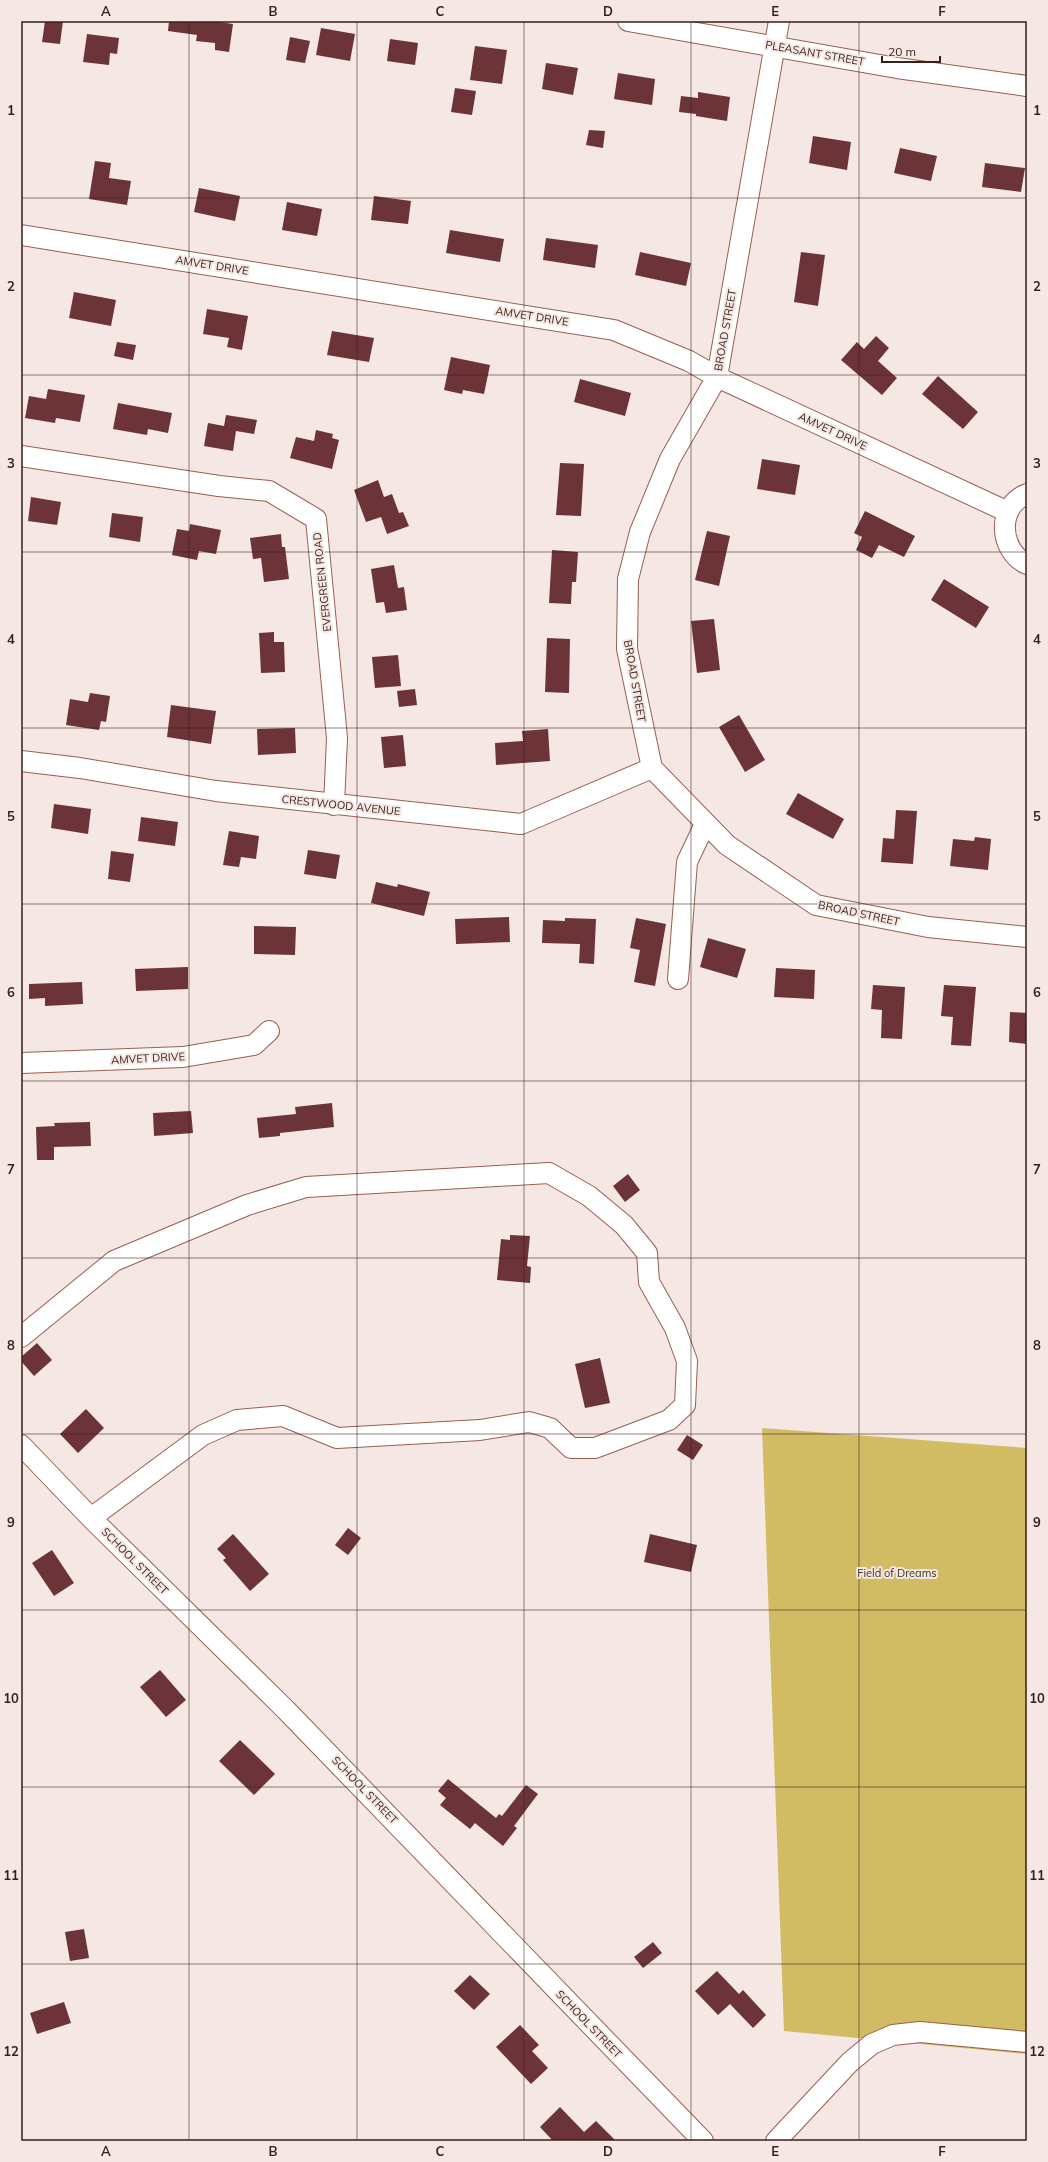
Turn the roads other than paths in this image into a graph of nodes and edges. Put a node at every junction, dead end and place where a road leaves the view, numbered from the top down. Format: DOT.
graph roads {
  1 [pos="628,21"];
  2 [pos="779,21"];
  3 [pos="776,46"];
  4 [pos="1027,86"];
  5 [pos="21,235"];
  6 [pos="717,377"];
  7 [pos="21,456"];
  8 [pos="1027,494"];
  9 [pos="1008,512"];
  10 [pos="1027,564"];
  11 [pos="21,761"];
  12 [pos="652,768"];
  13 [pos="334,805"];
  14 [pos="706,824"];
  15 [pos="1027,937"];
  16 [pos="678,979"];
  17 [pos="269,1032"];
  18 [pos="21,1063"];
  19 [pos="21,1337"];
  20 [pos="21,1445"];
  21 [pos="91,1518"];
  22 [pos="1027,2042"];
  23 [pos="703,2141"];
  24 [pos="776,2141"];
  1 -- 3 [label="street, PLEASANT STREET"];
  2 -- 3 [label="street, BROAD STREET"];
  3 -- 4 [label="street, PLEASANT STREET"];
  3 -- 6 [label="street, BROAD STREET"];
  5 -- 6 [label="street, AMVET DRIVE"];
  6 -- 9 [label="street, AMVET DRIVE"];
  6 -- 12 [label="street, BROAD STREET"];
  7 -- 13 [label="street, EVERGREEN ROAD"];
  8 -- 9 [label="street"];
  9 -- 10 [label="street"];
  11 -- 13 [label="street, CRESTWOOD AVENUE"];
  12 -- 13 [label="street, CRESTWOOD AVENUE"];
  12 -- 14 [label="street, BROAD STREET"];
  14 -- 15 [label="street, BROAD STREET"];
  14 -- 16 [label="street"];
  17 -- 18 [label="street, AMVET DRIVE"];
  19 -- 21 [label="street"];
  20 -- 21 [label="street, SCHOOL STREET"];
  21 -- 23 [label="street, SCHOOL STREET"];
  22 -- 24 [label="street"];
}
